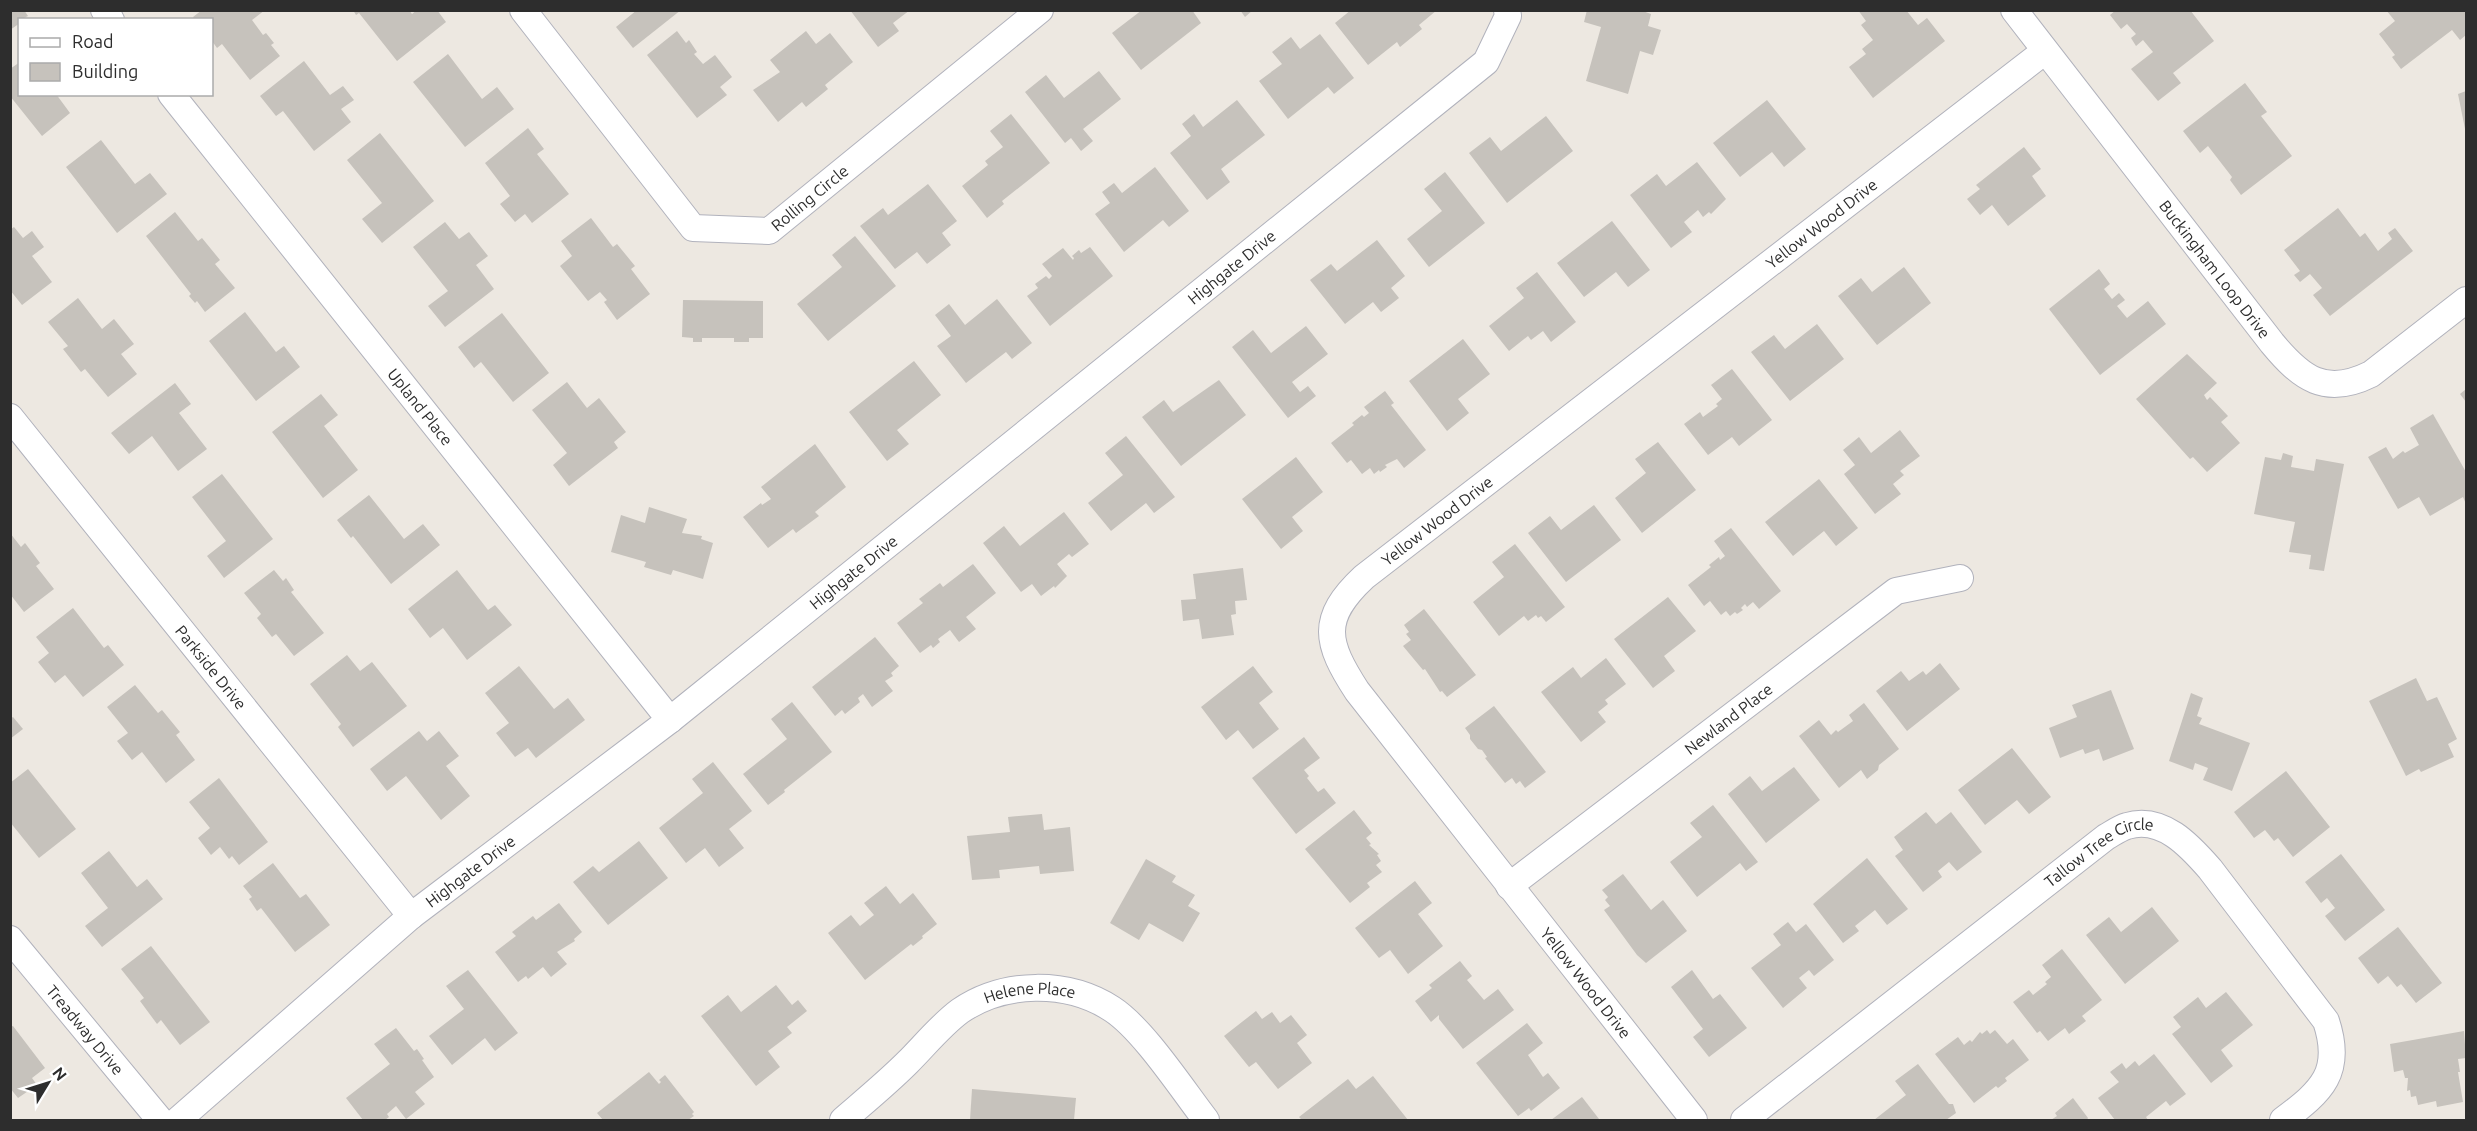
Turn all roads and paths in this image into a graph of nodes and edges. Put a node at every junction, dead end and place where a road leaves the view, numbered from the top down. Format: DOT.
graph roads {
  1 [pos="523,10"];
  2 [pos="1040,10"];
  3 [pos="1507,10"];
  4 [pos="2014,10"];
  5 [pos="2045,51"];
  6 [pos="173,96"];
  7 [pos="2466,300"];
  8 [pos="10,417"];
  9 [pos="1960,578"];
  10 [pos="670,720"];
  11 [pos="1509,886"];
  12 [pos="411,916"];
  13 [pos="10,939"];
  14 [pos="160,1120"];
  15 [pos="178,1120"];
  16 [pos="843,1120"];
  17 [pos="1206,1120"];
  18 [pos="1694,1120"];
  19 [pos="1744,1120"];
  20 [pos="2283,1120"];
  1 -- 2 [label="street, Rolling Circle"];
  3 -- 10 [label="street, Highgate Drive"];
  4 -- 5 [label="street, Buckingham Loop Drive"];
  5 -- 7 [label="street, Buckingham Loop Drive"];
  5 -- 11 [label="street, Yellow Wood Drive"];
  6 -- 10 [label="street, Upland Place"];
  8 -- 12 [label="street, Parkside Drive"];
  9 -- 11 [label="street, Newland Place"];
  10 -- 12 [label="street, Highgate Drive"];
  11 -- 18 [label="street, Yellow Wood Drive"];
  12 -- 15 [label="street, Highgate Drive"];
  13 -- 14 [label="street, Treadway Drive"];
  16 -- 17 [label="street, Helene Place"];
  19 -- 20 [label="street, Tallow Tree Circle"];
}
